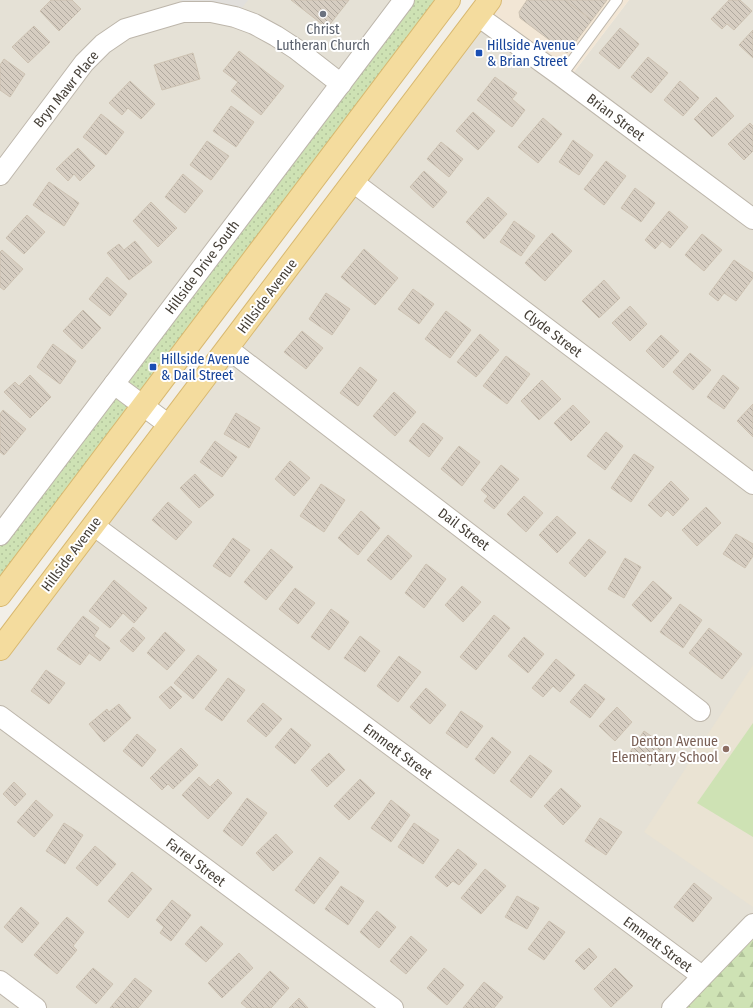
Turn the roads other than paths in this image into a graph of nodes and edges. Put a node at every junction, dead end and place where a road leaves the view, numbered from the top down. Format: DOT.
graph roads {
  1 [pos="404,0"];
  2 [pos="449,0"];
  3 [pos="616,0"];
  4 [pos="182,6"];
  5 [pos="484,8"];
  6 [pos="561,76"];
  7 [pos="340,84"];
  8 [pos="0,175"];
  9 [pos="352,182"];
  10 [pos="753,219"];
  11 [pos="227,348"];
  12 [pos="114,384"];
  13 [pos="143,406"];
  14 [pos="169,425"];
  15 [pos="753,484"];
  16 [pos="93,525"];
  17 [pos="0,535"];
  18 [pos="0,595"];
  19 [pos="0,649"];
  20 [pos="700,711"];
  21 [pos="0,716"];
  22 [pos="753,924"];
  23 [pos="702,976"];
  24 [pos="0,981"];
  25 [pos="36,1008"];
  26 [pos="392,1008"];
  27 [pos="672,1008"];
  1 -- 7 [label="street, Hillside Drive South"];
  2 -- 13 [label="main road"];
  3 -- 6 [label="lane"];
  4 -- 7 [label="street, Bryn Mawr Place"];
  4 -- 8 [label="street, Bryn Mawr Place"];
  5 -- 6 [label="street, Brian Street"];
  5 -- 9 [label="main road, Hillside Avenue"];
  6 -- 10 [label="street, Brian Street"];
  7 -- 12 [label="street, Hillside Drive South"];
  9 -- 11 [label="main road, Hillside Avenue"];
  9 -- 15 [label="street, Clyde Street"];
  11 -- 14 [label="main road, Hillside Avenue"];
  11 -- 20 [label="street, Dail Street"];
  12 -- 13 [label="street"];
  12 -- 17 [label="street, Hillside Drive South"];
  13 -- 14 [label="street"];
  13 -- 18 [label="main road"];
  14 -- 16 [label="main road, Hillside Avenue"];
  16 -- 19 [label="main road, Hillside Avenue"];
  16 -- 23 [label="street, Emmett Street"];
  21 -- 26 [label="street, Farrel Street"];
  22 -- 23 [label="street"];
  23 -- 27 [label="street"];
  24 -- 25 [label="street"];
}
